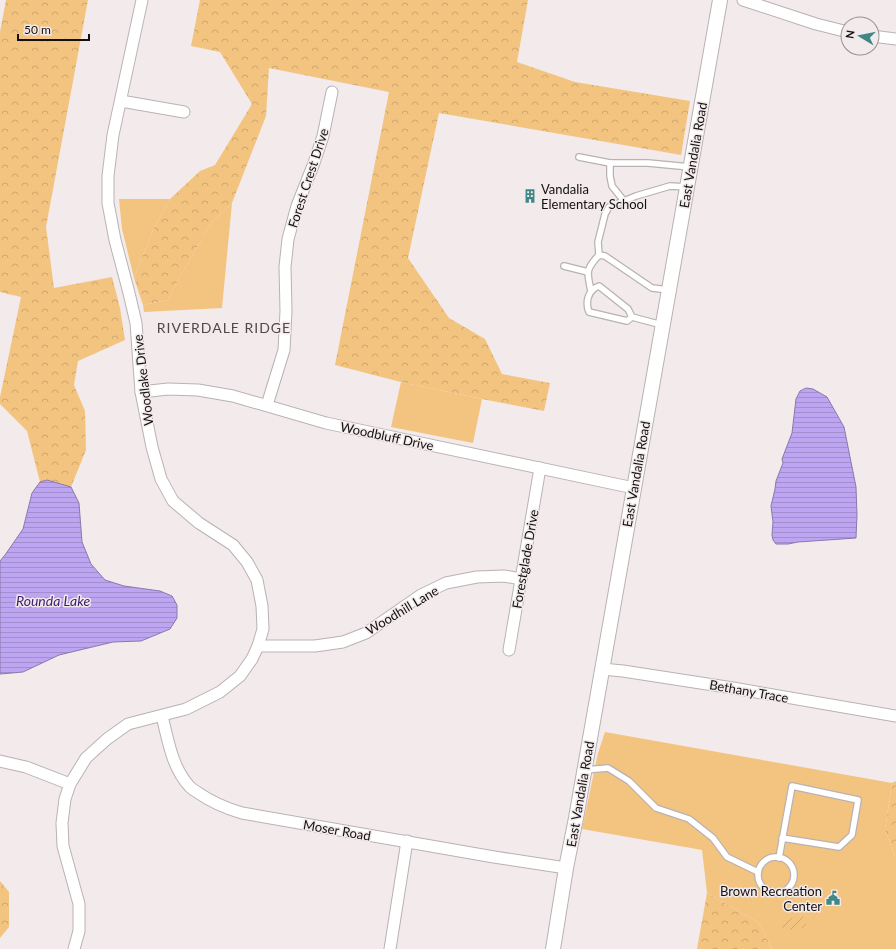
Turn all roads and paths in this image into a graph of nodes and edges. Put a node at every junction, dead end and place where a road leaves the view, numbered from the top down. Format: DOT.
graph roads {
  1 [pos="142,0"];
  2 [pos="720,0"];
  3 [pos="743,0"];
  4 [pos="840,30"];
  5 [pos="880,37"];
  6 [pos="896,39"];
  7 [pos="332,92"];
  8 [pos="120,101"];
  9 [pos="184,112"];
  10 [pos="578,157"];
  11 [pos="610,163"];
  12 [pos="690,167"];
  13 [pos="687,187"];
  14 [pos="624,201"];
  15 [pos="599,255"];
  16 [pos="564,266"];
  17 [pos="588,272"];
  18 [pos="669,290"];
  19 [pos="592,291"];
  20 [pos="632,317"];
  21 [pos="663,325"];
  22 [pos="141,392"];
  23 [pos="267,406"];
  24 [pos="540,468"];
  25 [pos="634,488"];
  26 [pos="521,579"];
  27 [pos="258,646"];
  28 [pos="509,650"];
  29 [pos="602,669"];
  30 [pos="162,716"];
  31 [pos="896,716"];
  32 [pos="0,761"];
  33 [pos="584,770"];
  34 [pos="70,784"];
  35 [pos="782,838"];
  36 [pos="407,842"];
  37 [pos="779,858"];
  38 [pos="566,868"];
  39 [pos="758,872"];
  40 [pos="74,949"];
  41 [pos="390,949"];
  42 [pos="553,949"];
  1 -- 8 [label="street, Woodlake Drive"];
  2 -- 12 [label="street, East Vandalia Road"];
  3 -- 4 [label="street"];
  5 -- 6 [label="street"];
  7 -- 23 [label="street, Forest Crest Drive"];
  8 -- 9 [label="street"];
  8 -- 22 [label="street, Woodlake Drive"];
  10 -- 11 [label="lane"];
  11 -- 12 [label="lane"];
  11 -- 14 [label="lane"];
  12 -- 13 [label="street, East Vandalia Road"];
  13 -- 14 [label="lane"];
  13 -- 18 [label="street, East Vandalia Road"];
  14 -- 15 [label="lane"];
  15 -- 17 [label="lane"];
  15 -- 18 [label="lane"];
  16 -- 17 [label="lane"];
  17 -- 19 [label="lane"];
  18 -- 21 [label="street, East Vandalia Road"];
  19 -- 20 [label="lane"];
  19 -- 20 [label="lane"];
  20 -- 21 [label="lane"];
  21 -- 25 [label="street, East Vandalia Road"];
  22 -- 23 [label="street, Woodbluff Drive"];
  22 -- 27 [label="street, Woodlake Drive"];
  23 -- 24 [label="street, Woodbluff Drive"];
  24 -- 25 [label="street, Woodbluff Drive"];
  24 -- 26 [label="street, Forestglade Drive"];
  25 -- 29 [label="street, East Vandalia Road"];
  26 -- 27 [label="street, Woodhill Lane"];
  26 -- 28 [label="street, Forestglade Drive"];
  27 -- 30 [label="street, Woodlake Drive"];
  29 -- 31 [label="street, Bethany Trace"];
  29 -- 33 [label="street, East Vandalia Road"];
  30 -- 34 [label="street, Woodlake Drive"];
  30 -- 36 [label="street, Moser Road"];
  32 -- 34 [label="street"];
  33 -- 38 [label="street, East Vandalia Road"];
  33 -- 39 [label="lane"];
  34 -- 40 [label="street, Woodlake Drive"];
  35 -- 35 [label="lane"];
  35 -- 37 [label="lane"];
  36 -- 38 [label="street, Moser Road"];
  36 -- 41 [label="street"];
  37 -- 39 [label="lane"];
  37 -- 39 [label="lane"];
  38 -- 42 [label="street, East Vandalia Road"];
}
